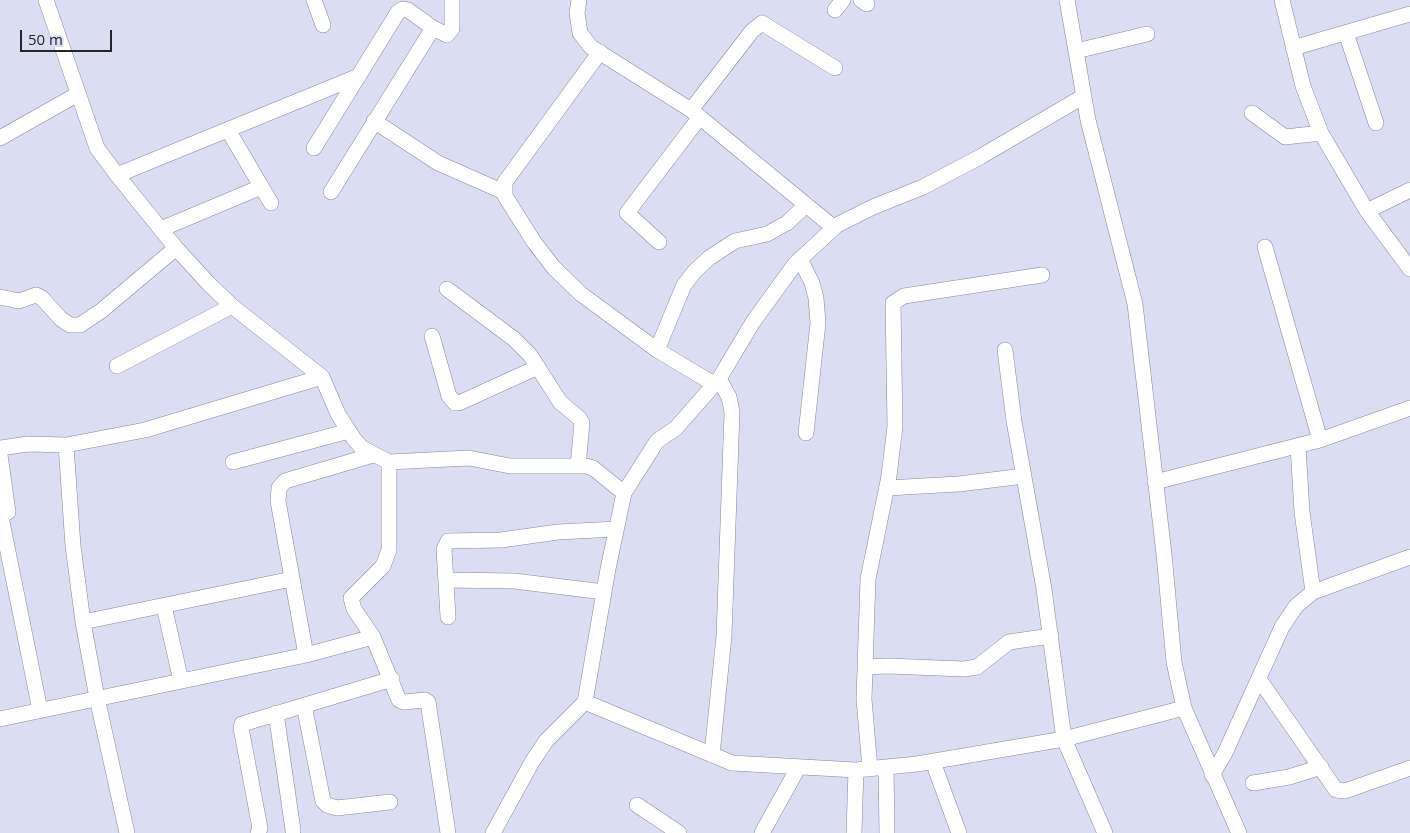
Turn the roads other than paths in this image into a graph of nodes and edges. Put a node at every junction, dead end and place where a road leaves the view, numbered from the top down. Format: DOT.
graph roads {
  1 [pos="46,0"];
  2 [pos="314,0"];
  3 [pos="452,0"];
  4 [pos="580,0"];
  5 [pos="1067,0"];
  6 [pos="1282,0"];
  7 [pos="1410,14"];
  8 [pos="323,25"];
  9 [pos="433,28"];
  10 [pos="1346,33"];
  11 [pos="1147,34"];
  12 [pos="1293,48"];
  13 [pos="1076,51"];
  14 [pos="600,52"];
  15 [pos="835,68"];
  16 [pos="359,76"];
  17 [pos="78,94"];
  18 [pos="1084,96"];
  19 [pos="1252,113"];
  20 [pos="695,114"];
  21 [pos="374,121"];
  22 [pos="1376,123"];
  23 [pos="228,130"];
  24 [pos="1321,133"];
  25 [pos="0,138"];
  26 [pos="314,148"];
  27 [pos="117,175"];
  28 [pos="261,187"];
  29 [pos="1410,190"];
  30 [pos="330,192"];
  31 [pos="504,192"];
  32 [pos="271,203"];
  33 [pos="806,205"];
  34 [pos="1367,211"];
  35 [pos="833,227"];
  36 [pos="161,229"];
  37 [pos="659,242"];
  38 [pos="1265,247"];
  39 [pos="176,248"];
  40 [pos="800,259"];
  41 [pos="1410,268"];
  42 [pos="1042,275"];
  43 [pos="447,289"];
  44 [pos="0,297"];
  45 [pos="232,306"];
  46 [pos="432,336"];
  47 [pos="657,350"];
  48 [pos="1005,350"];
  49 [pos="117,366"];
  50 [pos="538,367"];
  51 [pos="322,377"];
  52 [pos="716,382"];
  53 [pos="1410,408"];
  54 [pos="349,431"];
  55 [pos="806,433"];
  56 [pos="1320,440"];
  57 [pos="66,444"];
  58 [pos="1298,446"];
  59 [pos="0,448"];
  60 [pos="0,454"];
  61 [pos="373,455"];
  62 [pos="233,462"];
  63 [pos="389,462"];
  64 [pos="578,466"];
  65 [pos="1024,476"];
  66 [pos="1156,482"];
  67 [pos="887,488"];
  68 [pos="624,493"];
  69 [pos="0,517"];
  70 [pos="616,529"];
  71 [pos="1410,557"];
  72 [pos="292,579"];
  73 [pos="446,580"];
  74 [pos="604,592"];
  75 [pos="1313,592"];
  76 [pos="164,606"];
  77 [pos="448,617"];
  78 [pos="83,622"];
  79 [pos="1050,636"];
  80 [pos="373,637"];
  81 [pos="306,655"];
  82 [pos="865,667"];
  83 [pos="392,679"];
  84 [pos="1258,679"];
  85 [pos="181,681"];
  86 [pos="96,698"];
  87 [pos="585,702"];
  88 [pos="304,705"];
  89 [pos="1184,708"];
  90 [pos="40,710"];
  91 [pos="276,713"];
  92 [pos="0,719"];
  93 [pos="1064,738"];
  94 [pos="712,755"];
  95 [pos="933,762"];
  96 [pos="886,767"];
  97 [pos="1321,767"];
  98 [pos="798,768"];
  99 [pos="1410,768"];
  100 [pos="863,770"];
  101 [pos="1212,775"];
  102 [pos="1253,783"];
  103 [pos="390,802"];
  104 [pos="637,805"];
  105 [pos="293,830"];
  106 [pos="127,833"];
  107 [pos="258,833"];
  108 [pos="448,833"];
  109 [pos="493,833"];
  110 [pos="679,833"];
  111 [pos="762,833"];
  112 [pos="854,833"];
  113 [pos="887,833"];
  114 [pos="959,833"];
  115 [pos="1105,833"];
  116 [pos="1239,833"];
  1 -- 17 [label="street"];
  2 -- 8 [label="street"];
  3 -- 9 [label="street"];
  4 -- 14 [label="street"];
  5 -- 13 [label="street"];
  6 -- 12 [label="street"];
  7 -- 10 [label="street"];
  9 -- 16 [label="street"];
  9 -- 21 [label="street"];
  10 -- 12 [label="street"];
  10 -- 22 [label="street"];
  11 -- 13 [label="street"];
  12 -- 24 [label="street"];
  13 -- 18 [label="street"];
  14 -- 20 [label="street"];
  14 -- 31 [label="street"];
  15 -- 20 [label="street"];
  16 -- 23 [label="street"];
  16 -- 26 [label="street"];
  17 -- 25 [label="street"];
  17 -- 27 [label="street"];
  18 -- 35 [label="street"];
  18 -- 66 [label="street"];
  19 -- 24 [label="street"];
  20 -- 33 [label="street"];
  20 -- 37 [label="street"];
  21 -- 30 [label="street"];
  21 -- 31 [label="street"];
  23 -- 27 [label="street"];
  23 -- 28 [label="street"];
  24 -- 34 [label="street"];
  27 -- 36 [label="street"];
  28 -- 32 [label="street"];
  28 -- 36 [label="street"];
  29 -- 34 [label="street"];
  31 -- 47 [label="street"];
  33 -- 35 [label="street"];
  33 -- 47 [label="street"];
  34 -- 41 [label="street"];
  35 -- 40 [label="street"];
  36 -- 39 [label="street"];
  38 -- 56 [label="street"];
  39 -- 44 [label="street"];
  39 -- 45 [label="street"];
  40 -- 52 [label="street"];
  40 -- 55 [label="street"];
  42 -- 67 [label="street"];
  43 -- 50 [label="street"];
  45 -- 49 [label="street"];
  45 -- 51 [label="street"];
  46 -- 50 [label="street"];
  47 -- 52 [label="street"];
  48 -- 65 [label="street"];
  50 -- 64 [label="street"];
  51 -- 54 [label="street"];
  51 -- 57 [label="street"];
  52 -- 68 [label="street"];
  52 -- 94 [label="street"];
  53 -- 56 [label="street"];
  54 -- 61 [label="street"];
  54 -- 62 [label="street"];
  56 -- 58 [label="street"];
  57 -- 59 [label="street"];
  57 -- 78 [label="street"];
  58 -- 66 [label="street"];
  58 -- 75 [label="street"];
  60 -- 69 [label="street"];
  61 -- 63 [label="street"];
  61 -- 72 [label="street"];
  63 -- 64 [label="street"];
  63 -- 80 [label="street"];
  64 -- 68 [label="street"];
  65 -- 67 [label="street"];
  65 -- 79 [label="street"];
  66 -- 89 [label="street"];
  67 -- 82 [label="street"];
  68 -- 70 [label="street"];
  69 -- 90 [label="street"];
  70 -- 73 [label="street"];
  70 -- 74 [label="street"];
  71 -- 75 [label="street"];
  72 -- 76 [label="street"];
  72 -- 81 [label="street"];
  73 -- 74 [label="street"];
  73 -- 77 [label="street"];
  74 -- 87 [label="street"];
  75 -- 84 [label="street"];
  76 -- 78 [label="street"];
  76 -- 85 [label="street"];
  78 -- 86 [label="street"];
  79 -- 82 [label="street"];
  79 -- 93 [label="street"];
  80 -- 81 [label="street"];
  80 -- 83 [label="street"];
  81 -- 85 [label="street"];
  82 -- 100 [label="street"];
  83 -- 88 [label="street"];
  83 -- 108 [label="street"];
  84 -- 97 [label="street"];
  84 -- 101 [label="street"];
  85 -- 86 [label="street"];
  86 -- 90 [label="street"];
  86 -- 106 [label="street"];
  87 -- 94 [label="street"];
  87 -- 109 [label="street"];
  88 -- 91 [label="street"];
  88 -- 103 [label="street"];
  89 -- 93 [label="street"];
  89 -- 101 [label="street"];
  90 -- 92 [label="street"];
  91 -- 105 [label="street"];
  91 -- 107 [label="street"];
  93 -- 95 [label="street"];
  93 -- 115 [label="street"];
  94 -- 98 [label="street"];
  95 -- 96 [label="street"];
  95 -- 114 [label="street"];
  96 -- 100 [label="street"];
  96 -- 113 [label="street"];
  97 -- 99 [label="street"];
  97 -- 102 [label="street"];
  98 -- 100 [label="street"];
  98 -- 111 [label="street"];
  100 -- 112 [label="street"];
  101 -- 116 [label="street"];
  104 -- 110 [label="street"];
}
